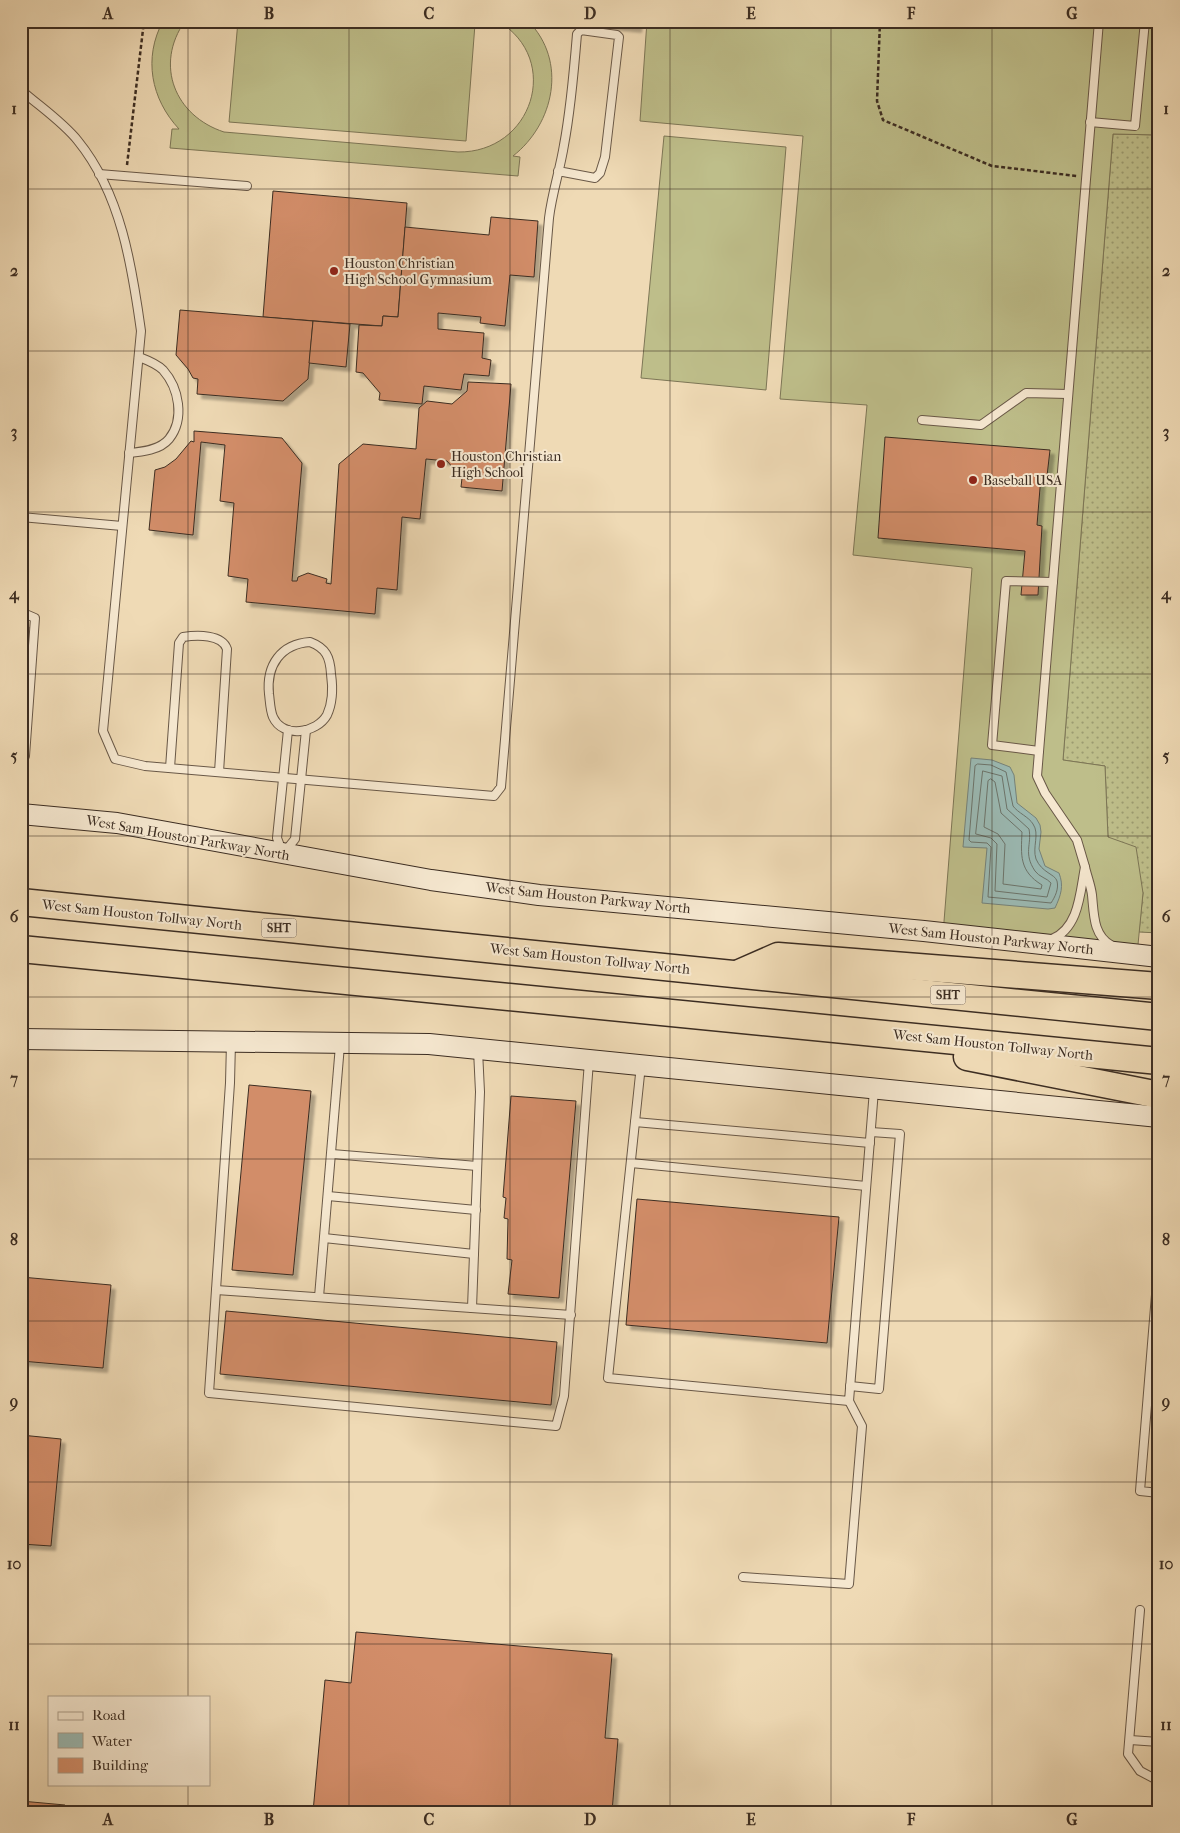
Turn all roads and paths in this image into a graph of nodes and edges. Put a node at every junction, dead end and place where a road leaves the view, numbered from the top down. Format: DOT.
graph roads {
  1 [pos="144,21"];
  2 [pos="880,21"];
  3 [pos="1099,21"];
  4 [pos="1145,21"];
  5 [pos="21,90"];
  6 [pos="1090,122"];
  7 [pos="558,171"];
  8 [pos="99,174"];
  9 [pos="126,176"];
  10 [pos="1086,176"];
  11 [pos="247,186"];
  12 [pos="139,357"];
  13 [pos="1068,394"];
  14 [pos="922,420"];
  15 [pos="129,453"];
  16 [pos="21,517"];
  17 [pos="122,526"];
  18 [pos="1053,582"];
  19 [pos="21,612"];
  20 [pos="24,713"];
  21 [pos="288,730"];
  22 [pos="306,730"];
  23 [pos="1039,751"];
  24 [pos="21,756"];
  25 [pos="170,768"];
  26 [pos="219,772"];
  27 [pos="283,778"];
  28 [pos="300,779"];
  29 [pos="21,814"];
  30 [pos="283,854"];
  31 [pos="1085,868"];
  32 [pos="21,902"];
  33 [pos="1040,944"];
  34 [pos="21,949"];
  35 [pos="1126,954"];
  36 [pos="1159,958"];
  37 [pos="737,974"];
  38 [pos="1159,986"];
  39 [pos="1159,1017"];
  40 [pos="812,1027"];
  41 [pos="23,1040"];
  42 [pos="231,1042"];
  43 [pos="340,1043"];
  44 [pos="478,1049"];
  45 [pos="589,1060"];
  46 [pos="1159,1061"];
  47 [pos="641,1065"];
  48 [pos="21,1087"];
  49 [pos="874,1089"];
  50 [pos="1159,1095"];
  51 [pos="1159,1117"];
  52 [pos="635,1122"];
  53 [pos="871,1132"];
  54 [pos="870,1143"];
  55 [pos="332,1154"];
  56 [pos="631,1163"];
  57 [pos="477,1166"];
  58 [pos="866,1186"];
  59 [pos="328,1196"];
  60 [pos="476,1210"];
  61 [pos="324,1238"];
  62 [pos="474,1254"];
  63 [pos="1159,1258"];
  64 [pos="216,1290"];
  65 [pos="319,1297"];
  66 [pos="472,1308"];
  67 [pos="571,1315"];
  68 [pos="850,1386"];
  69 [pos="849,1401"];
  70 [pos="1159,1493"];
  71 [pos="743,1577"];
  72 [pos="1140,1610"];
  73 [pos="1130,1740"];
  74 [pos="1159,1742"];
  75 [pos="1159,1781"];
  1 -- 9 [label="path"];
  2 -- 10 [label="path"];
  3 -- 6 [label="lane"];
  4 -- 6 [label="lane"];
  5 -- 8 [label="lane"];
  6 -- 10 [label="lane"];
  7 -- 7 [label="lane"];
  7 -- 28 [label="lane"];
  8 -- 9 [label="lane"];
  8 -- 12 [label="lane"];
  9 -- 11 [label="lane"];
  10 -- 13 [label="lane"];
  12 -- 15 [label="lane"];
  12 -- 15 [label="lane"];
  13 -- 14 [label="lane"];
  13 -- 18 [label="lane"];
  15 -- 17 [label="lane"];
  16 -- 17 [label="lane"];
  17 -- 25 [label="lane"];
  18 -- 23 [label="lane"];
  18 -- 23 [label="lane"];
  19 -- 20 [label="lane"];
  20 -- 24 [label="lane"];
  21 -- 22 [label="lane"];
  21 -- 22 [label="lane"];
  21 -- 27 [label="lane"];
  22 -- 28 [label="lane"];
  23 -- 31 [label="lane"];
  25 -- 26 [label="lane"];
  25 -- 26 [label="lane"];
  26 -- 27 [label="lane"];
  27 -- 28 [label="lane"];
  27 -- 30 [label="lane"];
  28 -- 30 [label="lane"];
  29 -- 30 [label="main road, West Sam Houston Parkway North"];
  30 -- 33 [label="main road, West Sam Houston Parkway North"];
  31 -- 33 [label="lane"];
  31 -- 35 [label="lane"];
  32 -- 37 [label="highway, West Sam Houston Tollway North / SHT"];
  33 -- 35 [label="main road, West Sam Houston Parkway North"];
  34 -- 40 [label="highway, West Sam Houston Tollway North"];
  35 -- 36 [label="main road, West Sam Houston Parkway North"];
  37 -- 38 [label="highway"];
  37 -- 39 [label="highway, West Sam Houston Tollway North / SHT"];
  40 -- 46 [label="highway, West Sam Houston Tollway North"];
  40 -- 50 [label="highway"];
  41 -- 42 [label="main road"];
  41 -- 48 [label="lane"];
  42 -- 43 [label="main road"];
  42 -- 64 [label="lane"];
  43 -- 44 [label="main road"];
  43 -- 55 [label="lane"];
  44 -- 45 [label="main road"];
  44 -- 57 [label="lane"];
  45 -- 47 [label="main road"];
  45 -- 67 [label="lane"];
  47 -- 49 [label="main road"];
  47 -- 52 [label="lane"];
  49 -- 51 [label="main road"];
  49 -- 53 [label="lane"];
  52 -- 54 [label="lane"];
  52 -- 56 [label="lane"];
  53 -- 54 [label="lane"];
  53 -- 68 [label="lane"];
  54 -- 58 [label="lane"];
  55 -- 57 [label="lane"];
  55 -- 59 [label="lane"];
  56 -- 58 [label="lane"];
  56 -- 69 [label="lane"];
  57 -- 60 [label="lane"];
  58 -- 68 [label="lane"];
  59 -- 60 [label="lane"];
  59 -- 61 [label="lane"];
  60 -- 62 [label="lane"];
  61 -- 62 [label="lane"];
  61 -- 65 [label="lane"];
  62 -- 66 [label="lane"];
  63 -- 70 [label="lane"];
  64 -- 65 [label="lane"];
  64 -- 67 [label="lane"];
  65 -- 66 [label="lane"];
  66 -- 67 [label="lane"];
  68 -- 69 [label="lane"];
  69 -- 71 [label="lane"];
  72 -- 73 [label="lane"];
  73 -- 74 [label="lane"];
  73 -- 75 [label="lane"];
}
